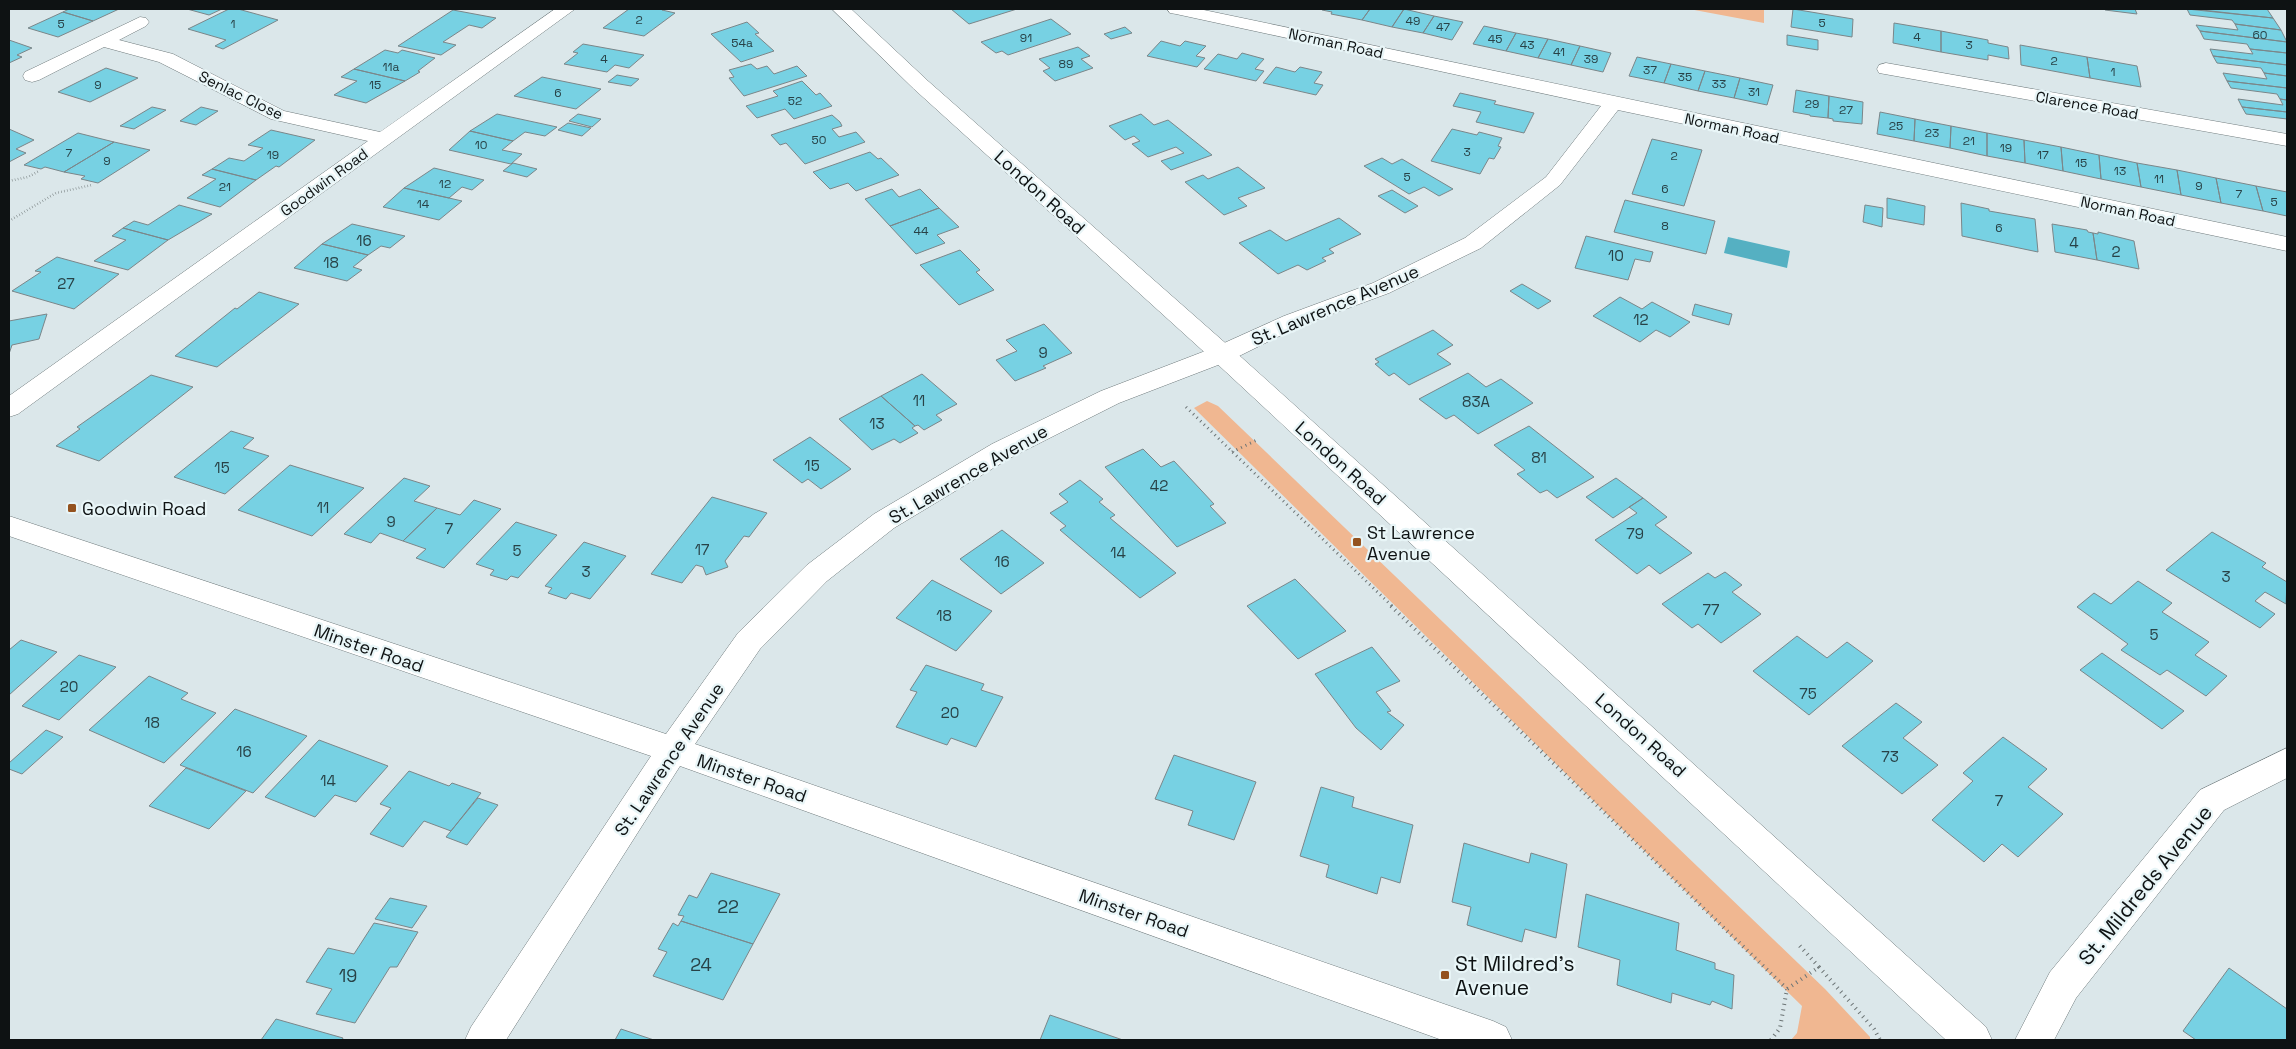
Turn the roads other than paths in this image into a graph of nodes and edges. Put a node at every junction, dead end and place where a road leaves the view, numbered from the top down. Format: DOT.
graph roads {
  1 [pos="566,9"];
  2 [pos="840,9"];
  3 [pos="1176,9"];
  4 [pos="140,22"];
  5 [pos="103,40"];
  6 [pos="1886,69"];
  7 [pos="32,76"];
  8 [pos="1613,103"];
  9 [pos="383,139"];
  10 [pos="2287,140"];
  11 [pos="2287,244"];
  12 [pos="1222,354"];
  13 [pos="9,408"];
  14 [pos="9,526"];
  15 [pos="673,750"];
  16 [pos="2287,762"];
  17 [pos="484,1040"];
  18 [pos="1492,1040"];
  19 [pos="1973,1040"];
  20 [pos="2034,1040"];
  1 -- 9 [label="street, Goodwin Road"];
  2 -- 12 [label="street, London Road"];
  3 -- 8 [label="street, Norman Road"];
  4 -- 5 [label="street"];
  5 -- 7 [label="street"];
  5 -- 9 [label="street, Senlac Close"];
  6 -- 10 [label="street, Clarence Road"];
  8 -- 11 [label="street, Norman Road"];
  8 -- 12 [label="street, St. Lawrence Avenue"];
  9 -- 13 [label="street, Goodwin Road"];
  12 -- 15 [label="street, St. Lawrence Avenue"];
  12 -- 19 [label="street, London Road"];
  14 -- 15 [label="street, Minster Road"];
  15 -- 17 [label="street, St. Lawrence Avenue"];
  15 -- 18 [label="street, Minster Road"];
  16 -- 20 [label="street, St. Mildreds Avenue"];
}
